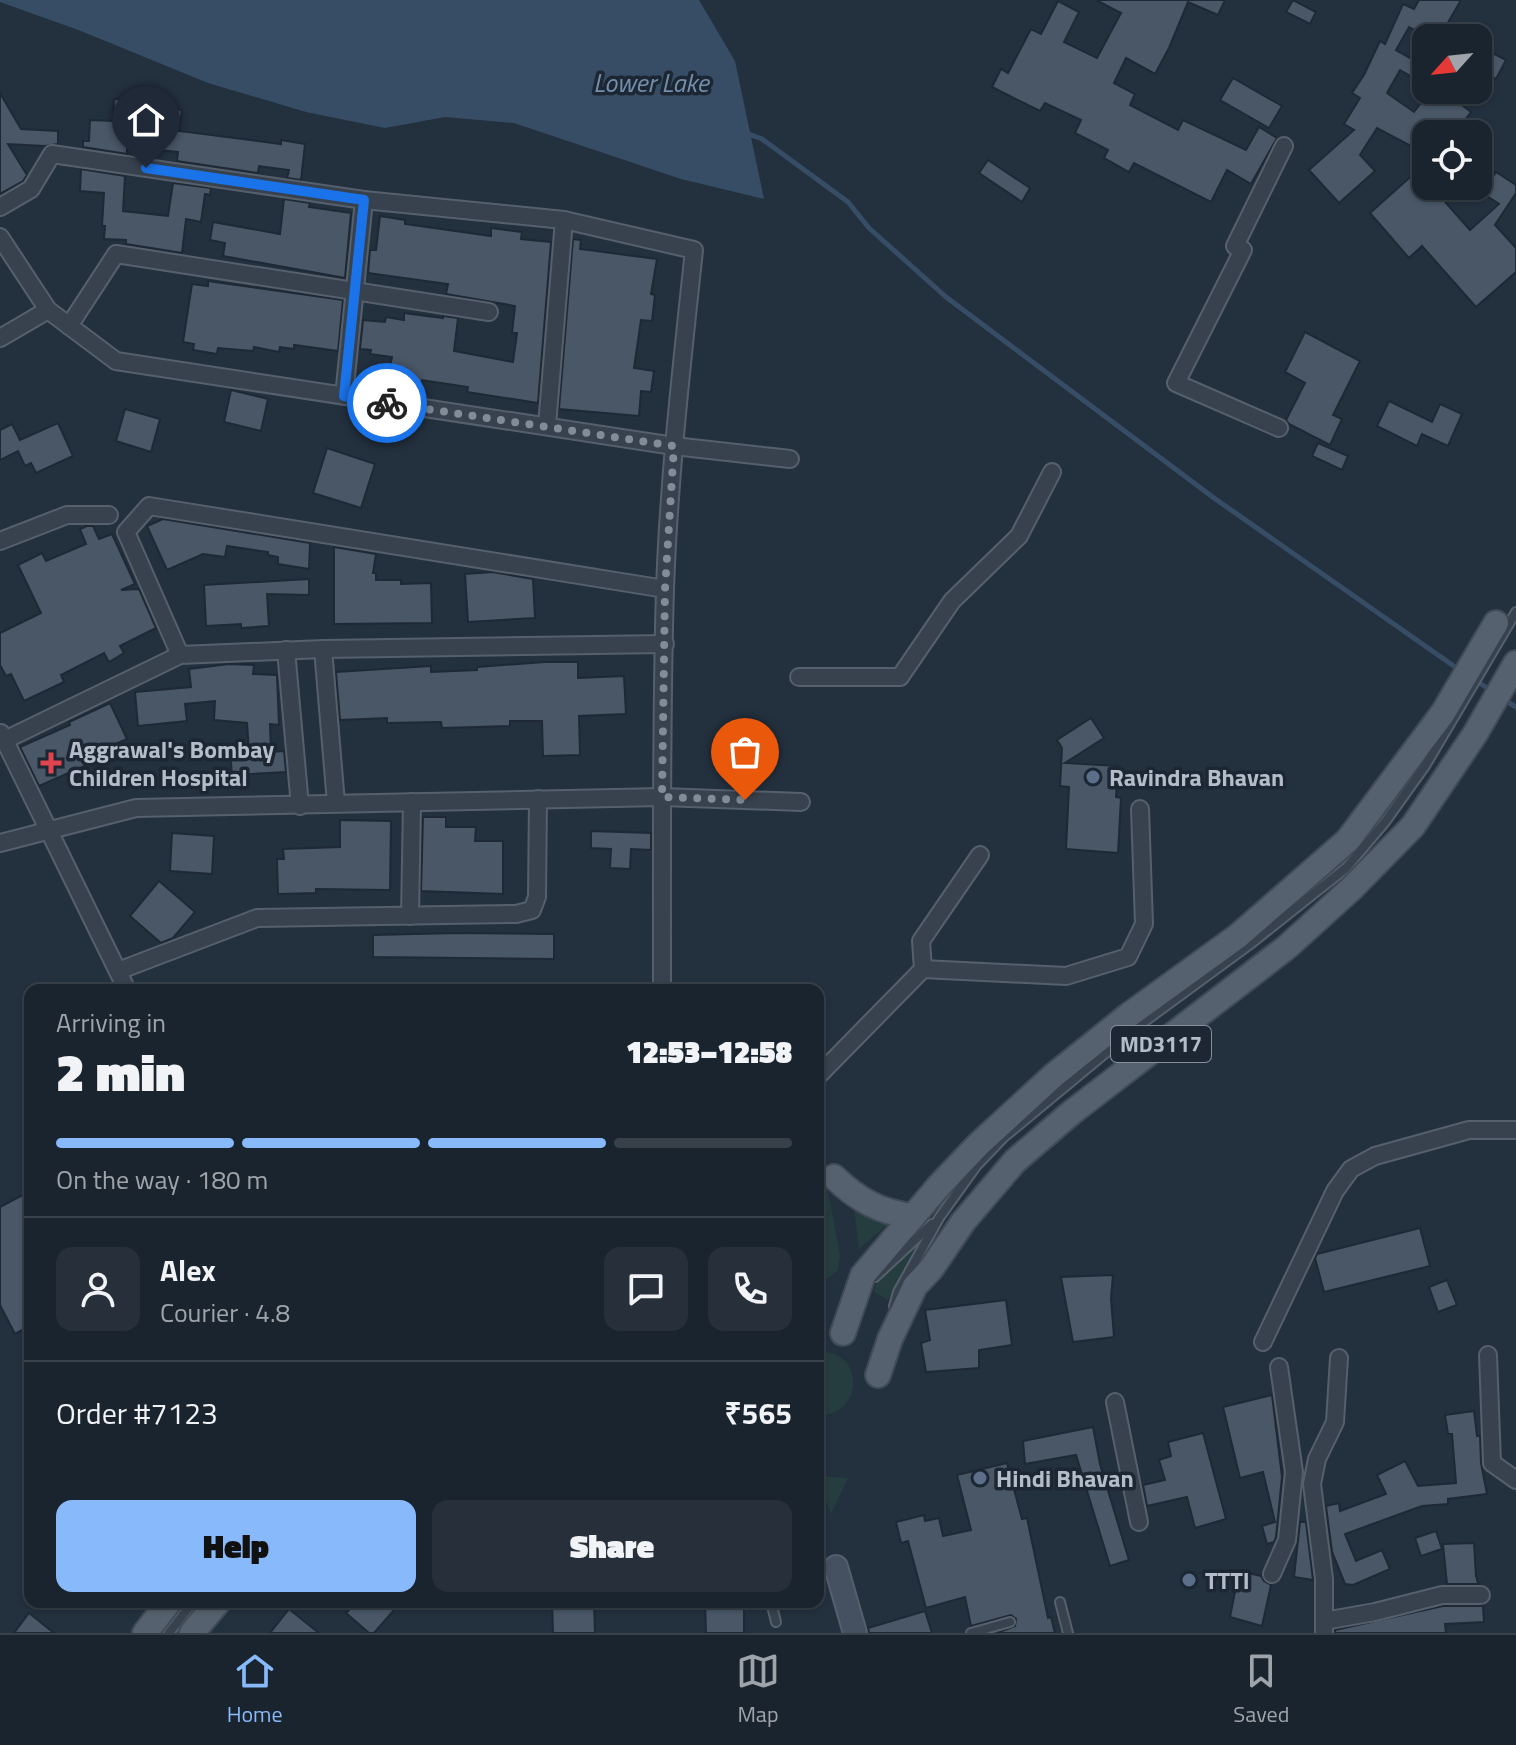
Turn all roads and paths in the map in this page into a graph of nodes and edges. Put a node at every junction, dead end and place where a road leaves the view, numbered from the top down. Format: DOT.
graph roads {
  1 [pos="1284,146"];
  2 [pos="364,200"];
  3 [pos="0,207"];
  4 [pos="564,220"];
  5 [pos="0,237"];
  6 [pos="355,292"];
  7 [pos="48,310"];
  8 [pos="489,312"];
  9 [pos="69,326"];
  10 [pos="0,338"];
  11 [pos="344,396"];
  12 [pos="547,426"];
  13 [pos="1279,428"];
  14 [pos="674,446"];
  15 [pos="790,459"];
  16 [pos="1052,472"];
  17 [pos="109,515"];
  18 [pos="0,541"];
  19 [pos="665,589"];
  20 [pos="1505,624"];
  21 [pos="665,644"];
  22 [pos="323,649"];
  23 [pos="286,650"];
  24 [pos="180,655"];
  25 [pos="1516,663"];
  26 [pos="799,677"];
  27 [pos="1450,714"];
  28 [pos="2,735"];
  29 [pos="662,797"];
  30 [pos="538,799"];
  31 [pos="412,802"];
  32 [pos="801,802"];
  33 [pos="336,803"];
  34 [pos="300,806"];
  35 [pos="1140,809"];
  36 [pos="49,829"];
  37 [pos="0,843"];
  38 [pos="980,855"];
  39 [pos="410,916"];
  40 [pos="923,969"];
  41 [pos="118,971"];
  42 [pos="124,984"];
  43 [pos="662,984"];
  44 [pos="824,1070"];
  45 [pos="1516,1130"];
  46 [pos="834,1177"];
  47 [pos="913,1216"];
  48 [pos="939,1218"];
  49 [pos="856,1288"];
  50 [pos="843,1333"];
  51 [pos="890,1339"];
  52 [pos="1263,1342"];
  53 [pos="1488,1355"];
  54 [pos="1339,1358"];
  55 [pos="1279,1367"];
  56 [pos="878,1375"];
  57 [pos="1115,1402"];
  58 [pos="1516,1480"];
  59 [pos="1139,1522"];
  60 [pos="836,1567"];
  61 [pos="1272,1574"];
  62 [pos="1481,1595"];
  63 [pos="1060,1602"];
  64 [pos="164,1608"];
  65 [pos="188,1608"];
  66 [pos="213,1608"];
  67 [pos="772,1608"];
  68 [pos="776,1622"];
  69 [pos="1010,1622"];
  70 [pos="1324,1627"];
  71 [pos="145,1633"];
  72 [pos="169,1633"];
  73 [pos="192,1633"];
  74 [pos="855,1633"];
  75 [pos="971,1633"];
  76 [pos="1068,1633"];
  1 -- 13 [label="street"];
  2 -- 3 [label="street"];
  2 -- 4 [label="street"];
  2 -- 6 [label="street"];
  4 -- 12 [label="street"];
  4 -- 14 [label="street"];
  5 -- 7 [label="street"];
  6 -- 8 [label="street"];
  6 -- 9 [label="street"];
  6 -- 11 [label="street"];
  7 -- 9 [label="street"];
  7 -- 10 [label="street"];
  9 -- 11 [label="street"];
  11 -- 12 [label="street"];
  12 -- 14 [label="street"];
  14 -- 15 [label="street"];
  14 -- 19 [label="street"];
  16 -- 26 [label="street"];
  17 -- 18 [label="street"];
  19 -- 21 [label="street"];
  19 -- 24 [label="street"];
  20 -- 27 [label="main road, MD3117"];
  21 -- 22 [label="street"];
  21 -- 29 [label="street"];
  22 -- 23 [label="street"];
  22 -- 33 [label="street"];
  23 -- 24 [label="street"];
  23 -- 34 [label="street"];
  24 -- 28 [label="street"];
  25 -- 51 [label="main road, MD3117"];
  27 -- 47 [label="main road, MD3117"];
  27 -- 48 [label="lane"];
  28 -- 36 [label="street"];
  29 -- 30 [label="street"];
  29 -- 32 [label="street"];
  29 -- 43 [label="street"];
  30 -- 31 [label="street"];
  30 -- 39 [label="street"];
  31 -- 33 [label="street"];
  31 -- 39 [label="street"];
  33 -- 34 [label="street"];
  34 -- 36 [label="street"];
  35 -- 40 [label="street"];
  36 -- 37 [label="street"];
  36 -- 41 [label="street"];
  38 -- 40 [label="street"];
  39 -- 41 [label="street"];
  40 -- 44 [label="street"];
  41 -- 42 [label="street"];
  45 -- 52 [label="street"];
  46 -- 47 [label="main road"];
  47 -- 49 [label="main road, MD3117"];
  48 -- 49 [label="lane"];
  48 -- 51 [label="lane"];
  49 -- 50 [label="main road, MD3117"];
  51 -- 56 [label="main road, MD3117"];
  53 -- 58 [label="street"];
  54 -- 70 [label="street"];
  55 -- 61 [label="street"];
  57 -- 59 [label="street"];
  60 -- 74 [label="street"];
  62 -- 70 [label="street"];
  63 -- 76 [label="lane"];
  64 -- 71 [label="main road"];
  65 -- 72 [label="lane"];
  66 -- 73 [label="main road"];
  67 -- 68 [label="lane"];
  69 -- 75 [label="lane"];
}
